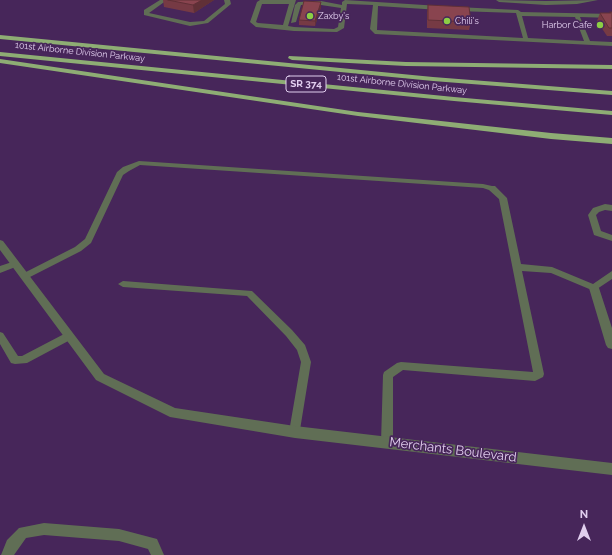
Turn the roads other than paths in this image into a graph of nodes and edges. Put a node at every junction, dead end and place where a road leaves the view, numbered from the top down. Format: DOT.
graph roads {
  1 [pos="164,0"];
  2 [pos="227,0"];
  3 [pos="330,0"];
  4 [pos="499,0"];
  5 [pos="595,0"];
  6 [pos="293,1"];
  7 [pos="514,1"];
  8 [pos="373,2"];
  9 [pos="344,4"];
  10 [pos="444,8"];
  11 [pos="451,8"];
  12 [pos="517,13"];
  13 [pos="577,16"];
  14 [pos="612,16"];
  15 [pos="285,27"];
  16 [pos="294,29"];
  17 [pos="0,37"];
  18 [pos="526,40"];
  19 [pos="40,41"];
  20 [pos="588,43"];
  21 [pos="612,44"];
  22 [pos="0,54"];
  23 [pos="0,61"];
  24 [pos="612,63"];
  25 [pos="555,66"];
  26 [pos="612,67"];
  27 [pos="612,94"];
  28 [pos="612,113"];
  29 [pos="551,136"];
  30 [pos="612,141"];
  31 [pos="612,146"];
  32 [pos="612,208"];
  33 [pos="612,238"];
  34 [pos="0,243"];
  35 [pos="15,264"];
  36 [pos="518,267"];
  37 [pos="0,270"];
  38 [pos="612,274"];
  39 [pos="25,276"];
  40 [pos="123,284"];
  41 [pos="594,288"];
  42 [pos="0,336"];
  43 [pos="69,336"];
  44 [pos="612,345"];
  45 [pos="295,432"];
  46 [pos="387,442"];
  47 [pos="612,469"];
  48 [pos="7,555"];
  49 [pos="158,555"];
  1 -- 2 [label="lane"];
  3 -- 9 [label="lane"];
  4 -- 7 [label="street"];
  5 -- 7 [label="street"];
  6 -- 15 [label="lane"];
  6 -- 15 [label="lane"];
  7 -- 12 [label="lane"];
  8 -- 9 [label="lane"];
  8 -- 10 [label="lane"];
  8 -- 18 [label="lane"];
  9 -- 16 [label="lane"];
  9 -- 16 [label="lane"];
  11 -- 12 [label="lane"];
  12 -- 13 [label="lane"];
  12 -- 18 [label="lane"];
  13 -- 14 [label="lane"];
  13 -- 20 [label="lane"];
  15 -- 16 [label="lane"];
  17 -- 19 [label="highway, 101st Airborne Division Parkway / SR 374"];
  18 -- 20 [label="lane"];
  19 -- 25 [label="highway"];
  19 -- 27 [label="highway, 101st Airborne Division Parkway / SR 374"];
  20 -- 21 [label="lane"];
  22 -- 28 [label="highway, 101st Airborne Division Parkway / SR 374"];
  23 -- 29 [label="highway"];
  24 -- 25 [label="highway"];
  25 -- 26 [label="highway"];
  29 -- 30 [label="highway"];
  29 -- 31 [label="highway"];
  32 -- 33 [label="lane"];
  34 -- 35 [label="street, Merchants Boulevard"];
  35 -- 37 [label="lane"];
  35 -- 39 [label="street, Merchants Boulevard"];
  36 -- 39 [label="lane"];
  36 -- 41 [label="lane"];
  36 -- 46 [label="lane"];
  38 -- 41 [label="lane"];
  39 -- 43 [label="street, Merchants Boulevard"];
  40 -- 45 [label="lane"];
  41 -- 44 [label="street"];
  42 -- 43 [label="lane"];
  43 -- 45 [label="street, Merchants Boulevard"];
  45 -- 46 [label="street, Merchants Boulevard"];
  46 -- 47 [label="street, Merchants Boulevard"];
  48 -- 49 [label="lane"];
}
